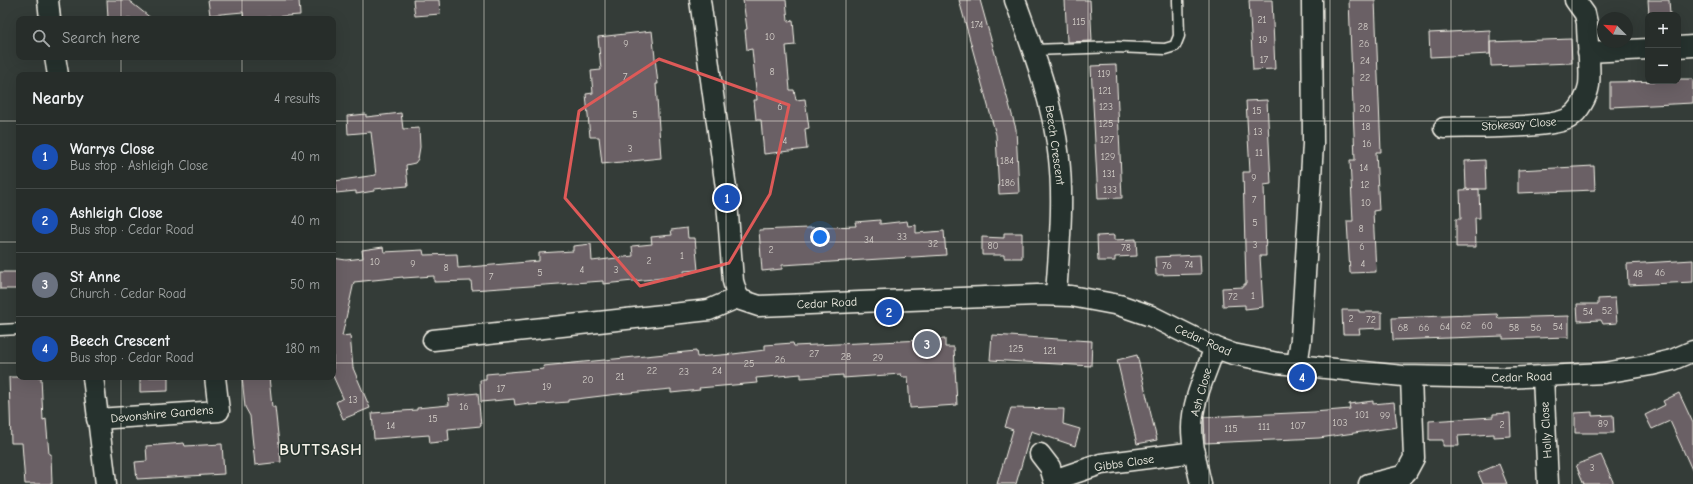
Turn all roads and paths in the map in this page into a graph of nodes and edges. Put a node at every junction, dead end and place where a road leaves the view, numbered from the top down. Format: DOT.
graph roads {
  1 [pos="48,0"];
  2 [pos="700,0"];
  3 [pos="1015,0"];
  4 [pos="1178,0"];
  5 [pos="1312,0"];
  6 [pos="1575,0"];
  7 [pos="50,16"];
  8 [pos="1693,46"];
  9 [pos="1681,47"];
  10 [pos="1645,49"];
  11 [pos="1034,50"];
  12 [pos="1588,52"];
  13 [pos="56,60"];
  14 [pos="58,72"];
  15 [pos="1444,128"];
  16 [pos="1056,294"];
  17 [pos="739,297"];
  18 [pos="16,329"];
  19 [pos="0,330"];
  20 [pos="433,340"];
  21 [pos="1214,348"];
  22 [pos="1693,351"];
  23 [pos="1297,365"];
  24 [pos="1543,376"];
  25 [pos="1411,377"];
  26 [pos="93,380"];
  27 [pos="215,380"];
  28 [pos="97,419"];
  29 [pos="1195,452"];
  30 [pos="1040,454"];
  31 [pos="1055,482"];
  32 [pos="106,484"];
  33 [pos="1201,484"];
  34 [pos="1369,484"];
  35 [pos="1548,484"];
  1 -- 7 [label="street"];
  2 -- 17 [label="street"];
  3 -- 11 [label="street, Beech Crescent"];
  4 -- 11 [label="lane"];
  5 -- 23 [label="street"];
  6 -- 12 [label="street, Stokesay Close"];
  8 -- 9 [label="street"];
  10 -- 12 [label="street"];
  11 -- 16 [label="street, Beech Crescent"];
  12 -- 15 [label="street, Stokesay Close"];
  13 -- 14 [label="street"];
  16 -- 17 [label="street, Cedar Road"];
  16 -- 21 [label="street, Cedar Road"];
  17 -- 20 [label="street"];
  18 -- 19 [label="lane"];
  21 -- 23 [label="street, Cedar Road"];
  21 -- 29 [label="street, Ash Close"];
  22 -- 24 [label="street, Cedar Road"];
  23 -- 25 [label="street, Cedar Road"];
  24 -- 25 [label="street, Cedar Road"];
  24 -- 35 [label="street, Holly Close"];
  25 -- 34 [label="street"];
  26 -- 28 [label="street"];
  27 -- 28 [label="street, Devonshire Gardens"];
  28 -- 32 [label="street"];
  29 -- 31 [label="street, Gibbs Close"];
  29 -- 33 [label="street, Ash Close"];
  30 -- 31 [label="street, Gibbs Close"];
}
